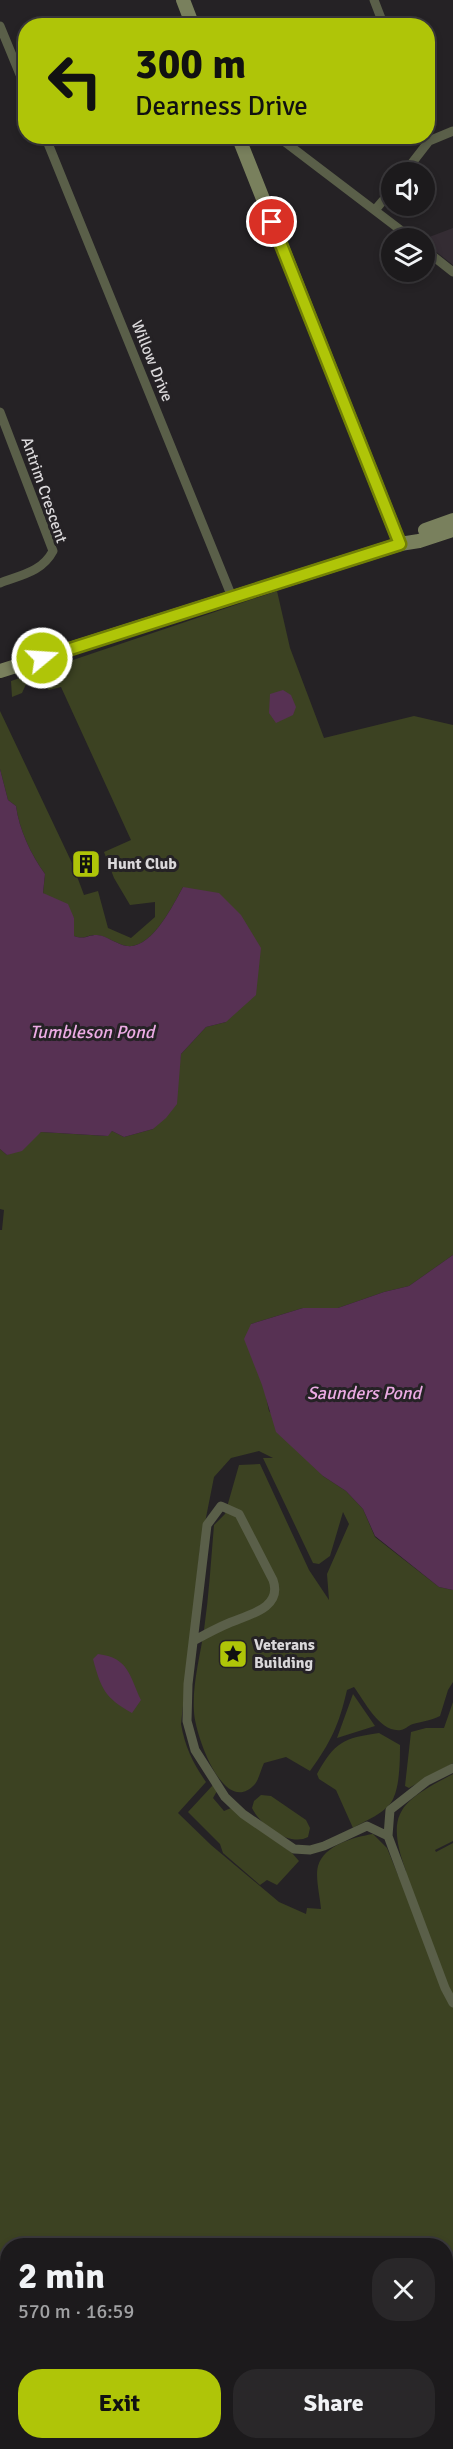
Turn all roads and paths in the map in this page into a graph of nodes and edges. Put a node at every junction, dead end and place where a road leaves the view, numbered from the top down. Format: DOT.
graph roads {
  1 [pos="183,0"];
  2 [pos="374,0"];
  3 [pos="190,18"];
  4 [pos="381,18"];
  5 [pos="0,26"];
  6 [pos="18,70"];
  7 [pos="453,131"];
  8 [pos="435,137"];
  9 [pos="48,144"];
  10 [pos="241,144"];
  11 [pos="288,144"];
  12 [pos="425,144"];
  13 [pos="412,162"];
  14 [pos="381,203"];
  15 [pos="375,210"];
  16 [pos="398,228"];
  17 [pos="435,258"];
  18 [pos="453,272"];
  19 [pos="0,412"];
  20 [pos="453,520"];
  21 [pos="453,530"];
  22 [pos="400,544"];
  23 [pos="0,583"];
  24 [pos="232,597"];
  25 [pos="0,671"];
  26 [pos="195,1640"];
  27 [pos="453,1768"];
  28 [pos="388,1836"];
  29 [pos="453,2003"];
  1 -- 3 [label="main road"];
  2 -- 4 [label="street"];
  5 -- 6 [label="street"];
  7 -- 8 [label="street"];
  9 -- 24 [label="street, Willow Drive"];
  10 -- 22 [label="main road"];
  11 -- 15 [label="street"];
  12 -- 13 [label="street"];
  14 -- 15 [label="street"];
  15 -- 16 [label="street"];
  17 -- 18 [label="street"];
  19 -- 23 [label="street, Antrim Crescent"];
  20 -- 22 [label="main road"];
  21 -- 22 [label="main road"];
  22 -- 24 [label="main road"];
  24 -- 25 [label="main road"];
  26 -- 26 [label="street"];
  26 -- 28 [label="street"];
  27 -- 28 [label="street"];
  28 -- 29 [label="street"];
}
